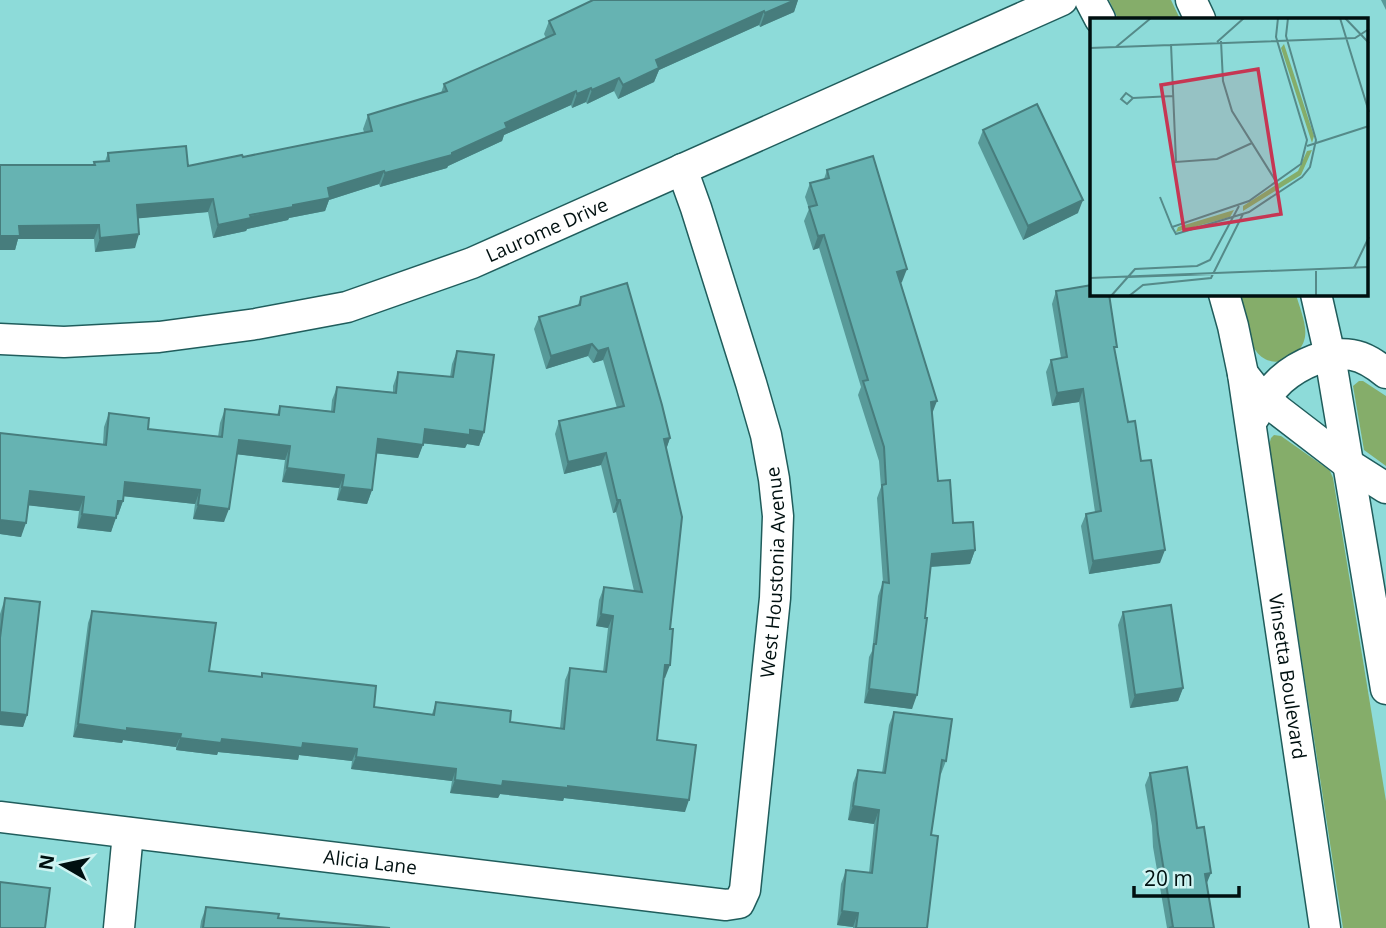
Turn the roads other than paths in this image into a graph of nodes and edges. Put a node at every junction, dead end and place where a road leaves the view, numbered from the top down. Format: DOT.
graph roads {
  1 [pos="1062,0"];
  2 [pos="1090,0"];
  3 [pos="1191,0"];
  4 [pos="1099,18"];
  5 [pos="1200,18"];
  6 [pos="682,169"];
  7 [pos="1225,296"];
  8 [pos="1316,296"];
  9 [pos="0,339"];
  10 [pos="1330,356"];
  11 [pos="1386,373"];
  12 [pos="1258,412"];
  13 [pos="1348,464"];
  14 [pos="1386,488"];
  15 [pos="1386,689"];
  16 [pos="0,817"];
  17 [pos="128,833"];
  18 [pos="739,904"];
  19 [pos="119,928"];
  20 [pos="1325,928"];
  1 -- 6 [label="street, Laurome Drive"];
  2 -- 4 [label="street"];
  3 -- 5 [label="street"];
  6 -- 9 [label="street, Laurome Drive"];
  6 -- 18 [label="street, West Houstonia Avenue"];
  7 -- 12 [label="street, Vinsetta Boulevard"];
  8 -- 10 [label="street"];
  10 -- 11 [label="street"];
  10 -- 12 [label="street"];
  10 -- 13 [label="street"];
  12 -- 13 [label="street"];
  12 -- 20 [label="street, Vinsetta Boulevard"];
  13 -- 14 [label="street"];
  13 -- 15 [label="street"];
  16 -- 17 [label="street, Alicia Lane"];
  17 -- 18 [label="street, Alicia Lane"];
  17 -- 19 [label="street"];
}
